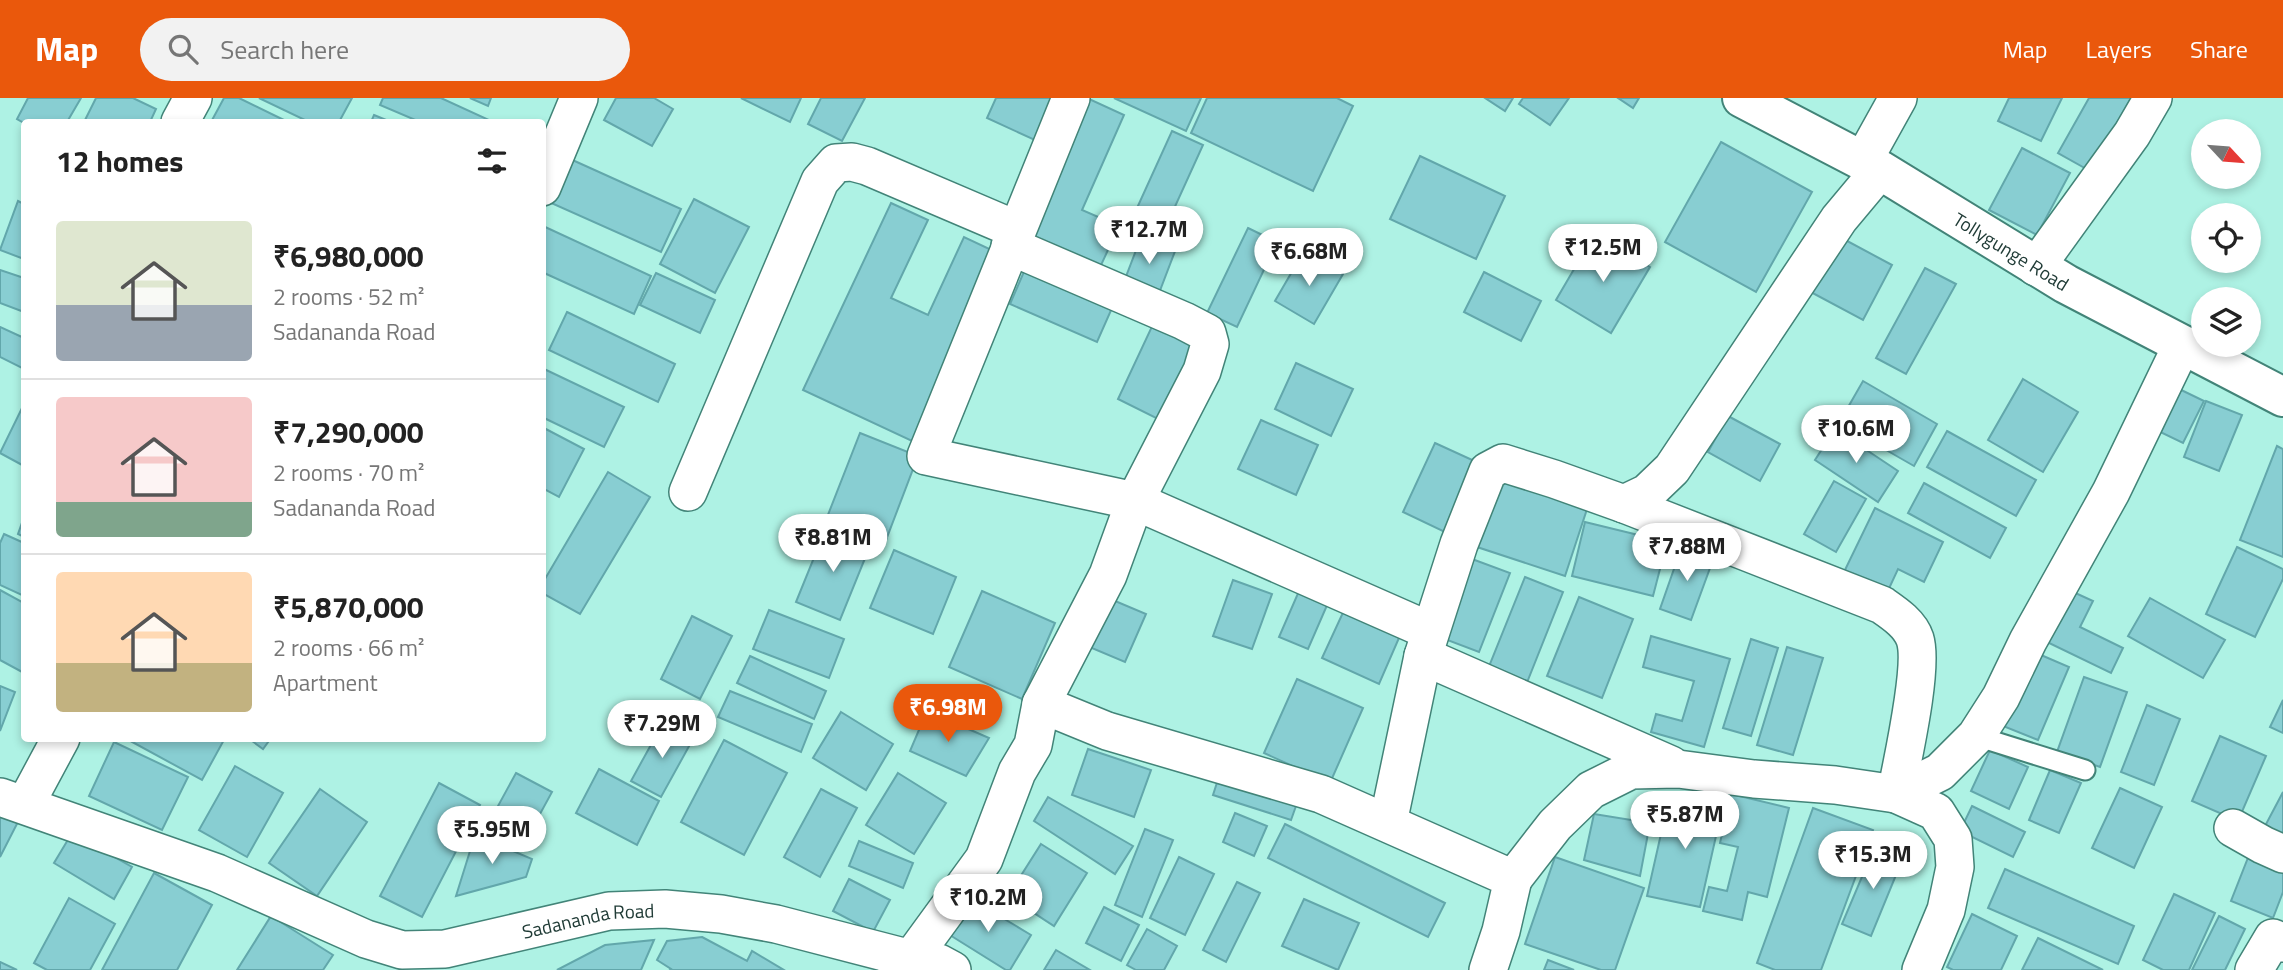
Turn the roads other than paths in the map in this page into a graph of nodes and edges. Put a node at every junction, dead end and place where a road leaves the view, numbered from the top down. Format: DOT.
graph roads {
  1 [pos="193,98"];
  2 [pos="579,98"];
  3 [pos="1071,98"];
  4 [pos="1742,98"];
  5 [pos="1898,98"];
  6 [pos="2153,98"];
  7 [pos="182,119"];
  8 [pos="1872,165"];
  9 [pos="546,177"];
  10 [pos="1013,238"];
  11 [pos="2036,267"];
  12 [pos="2182,345"];
  13 [pos="2283,397"];
  14 [pos="688,492"];
  15 [pos="1135,501"];
  16 [pos="1623,504"];
  17 [pos="1427,644"];
  18 [pos="1041,704"];
  19 [pos="1976,736"];
  20 [pos="58,742"];
  21 [pos="1678,769"];
  22 [pos="2085,770"];
  23 [pos="1896,794"];
  24 [pos="13,801"];
  25 [pos="1388,823"];
  26 [pos="2233,828"];
  27 [pos="2283,854"];
  28 [pos="1513,879"];
  29 [pos="2283,943"];
  30 [pos="904,965"];
  31 [pos="951,970"];
  32 [pos="1488,970"];
  33 [pos="1922,970"];
  34 [pos="2254,970"];
  1 -- 7 [label="street"];
  2 -- 9 [label="street"];
  3 -- 10 [label="street"];
  4 -- 8 [label="street, Tollygunge Road"];
  5 -- 8 [label="street"];
  6 -- 11 [label="street"];
  8 -- 11 [label="street, Tollygunge Road"];
  8 -- 16 [label="street"];
  10 -- 14 [label="street"];
  10 -- 15 [label="street"];
  10 -- 15 [label="street"];
  11 -- 12 [label="street, Tollygunge Road"];
  12 -- 13 [label="street, Tollygunge Road"];
  12 -- 19 [label="street"];
  15 -- 17 [label="street"];
  15 -- 18 [label="street"];
  16 -- 17 [label="street"];
  16 -- 23 [label="street"];
  17 -- 21 [label="street"];
  17 -- 25 [label="street"];
  18 -- 25 [label="street"];
  18 -- 30 [label="street"];
  19 -- 22 [label="lane"];
  19 -- 23 [label="street"];
  20 -- 24 [label="street"];
  21 -- 23 [label="street"];
  21 -- 28 [label="street"];
  23 -- 33 [label="street"];
  24 -- 30 [label="street, Sadananda Road"];
  25 -- 28 [label="street"];
  26 -- 27 [label="street"];
  28 -- 32 [label="street"];
  29 -- 34 [label="street"];
  30 -- 31 [label="street, Sadananda Road"];
}
